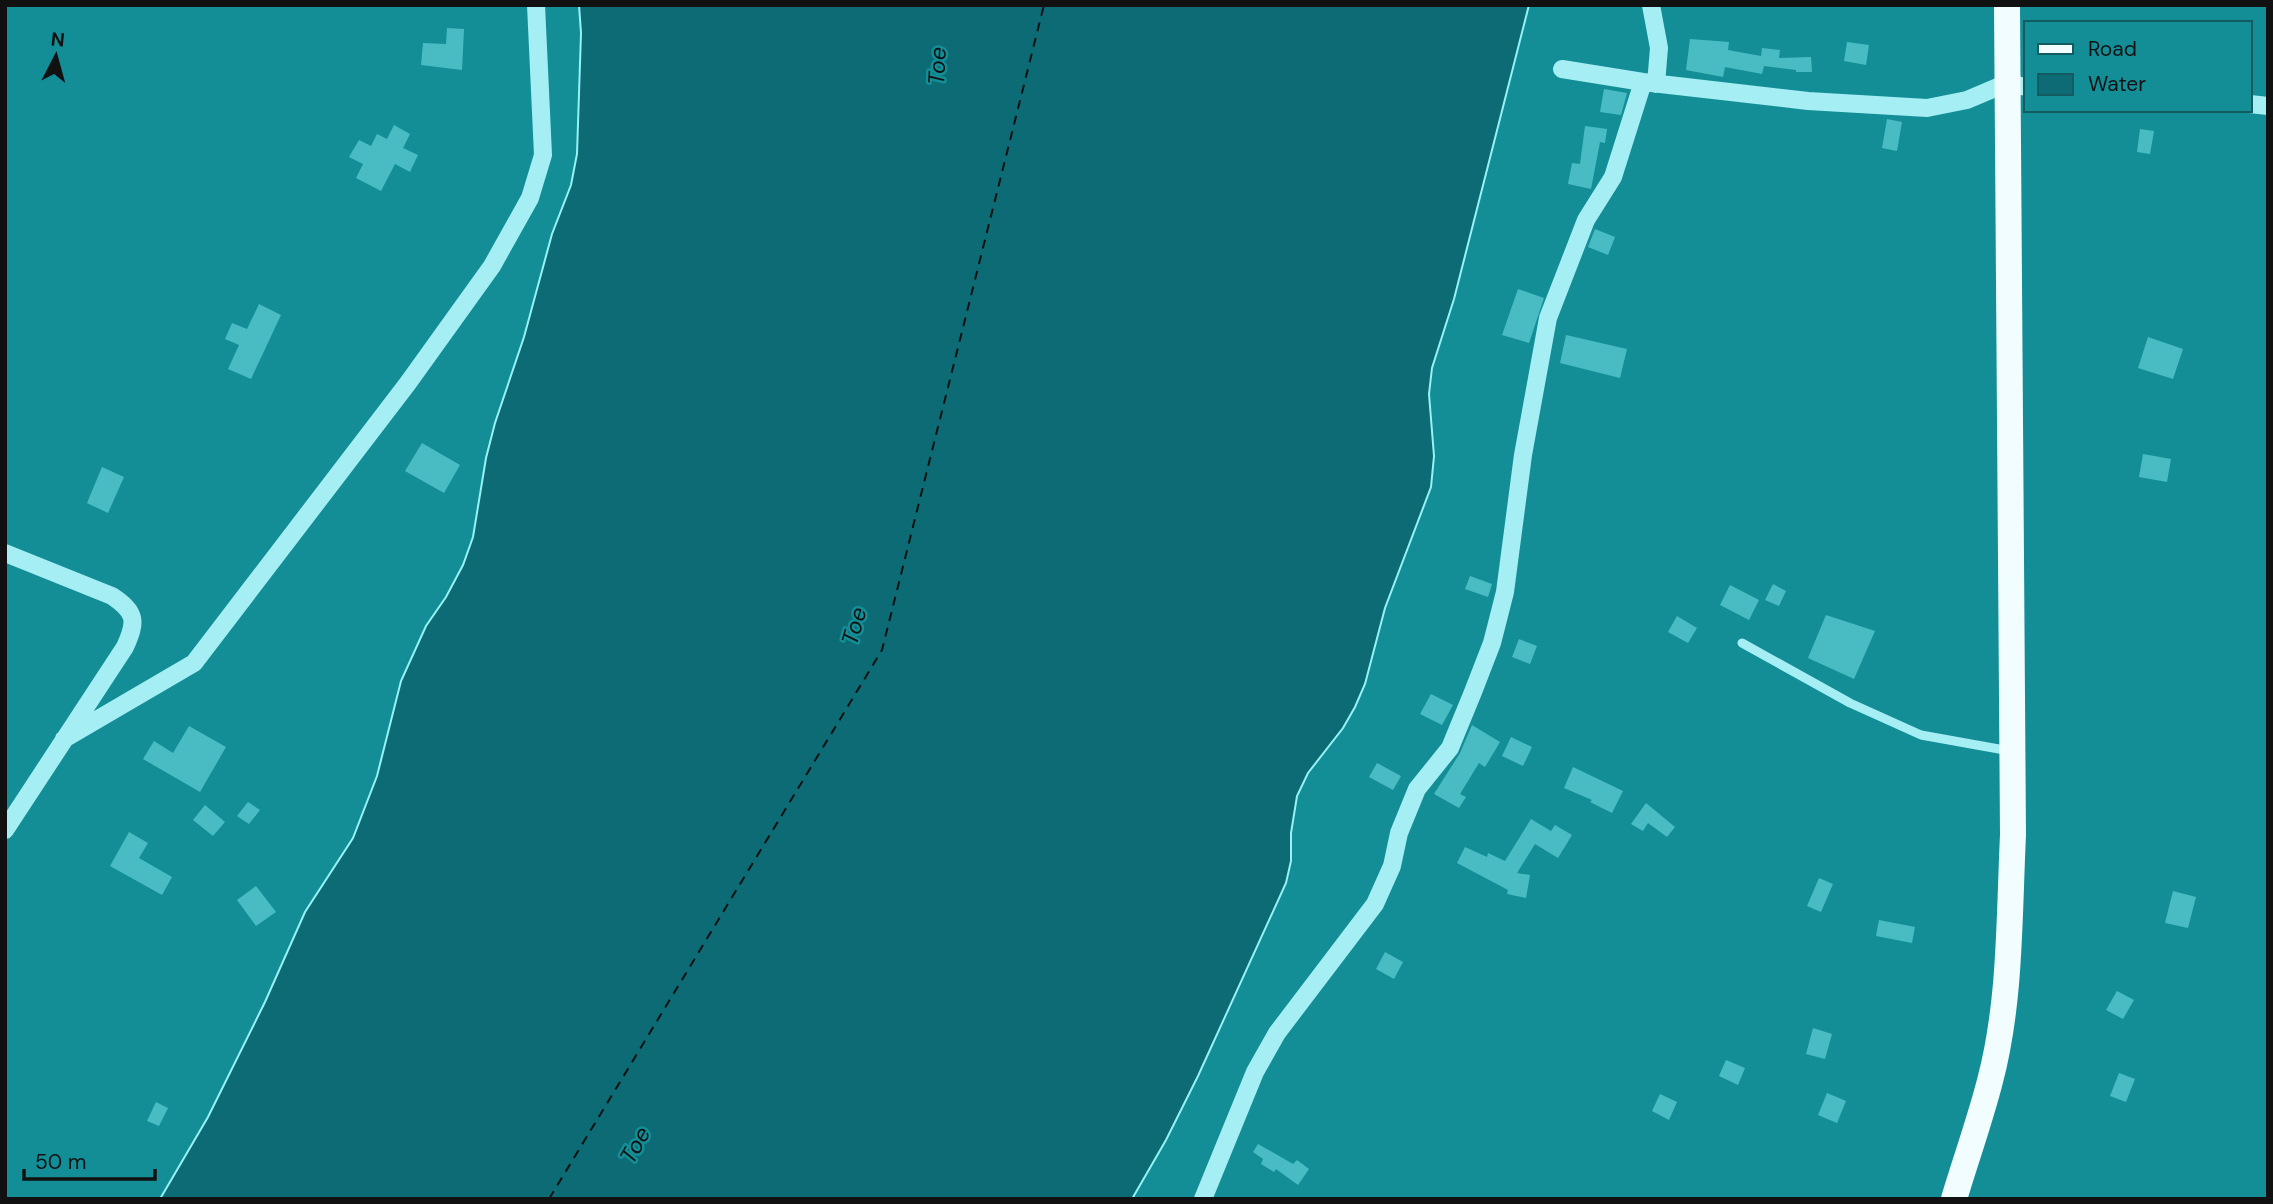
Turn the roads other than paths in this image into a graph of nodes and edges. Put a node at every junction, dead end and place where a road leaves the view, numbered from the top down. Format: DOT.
graph roads {
  1 [pos="536,5"];
  2 [pos="1651,5"];
  3 [pos="2007,5"];
  4 [pos="1562,69"];
  5 [pos="1649,83"];
  6 [pos="2017,85"];
  7 [pos="5,553"];
  8 [pos="1741,643"];
  9 [pos="64,739"];
  10 [pos="2012,751"];
  11 [pos="5,831"];
  12 [pos="1203,1199"];
  13 [pos="1954,1199"];
  1 -- 9 [label="street"];
  2 -- 5 [label="street"];
  3 -- 6 [label="main road"];
  4 -- 5 [label="street"];
  5 -- 6 [label="street"];
  5 -- 12 [label="street"];
  6 -- 10 [label="main road"];
  7 -- 9 [label="street"];
  8 -- 10 [label="lane"];
  9 -- 11 [label="street"];
  10 -- 13 [label="main road"];
}
